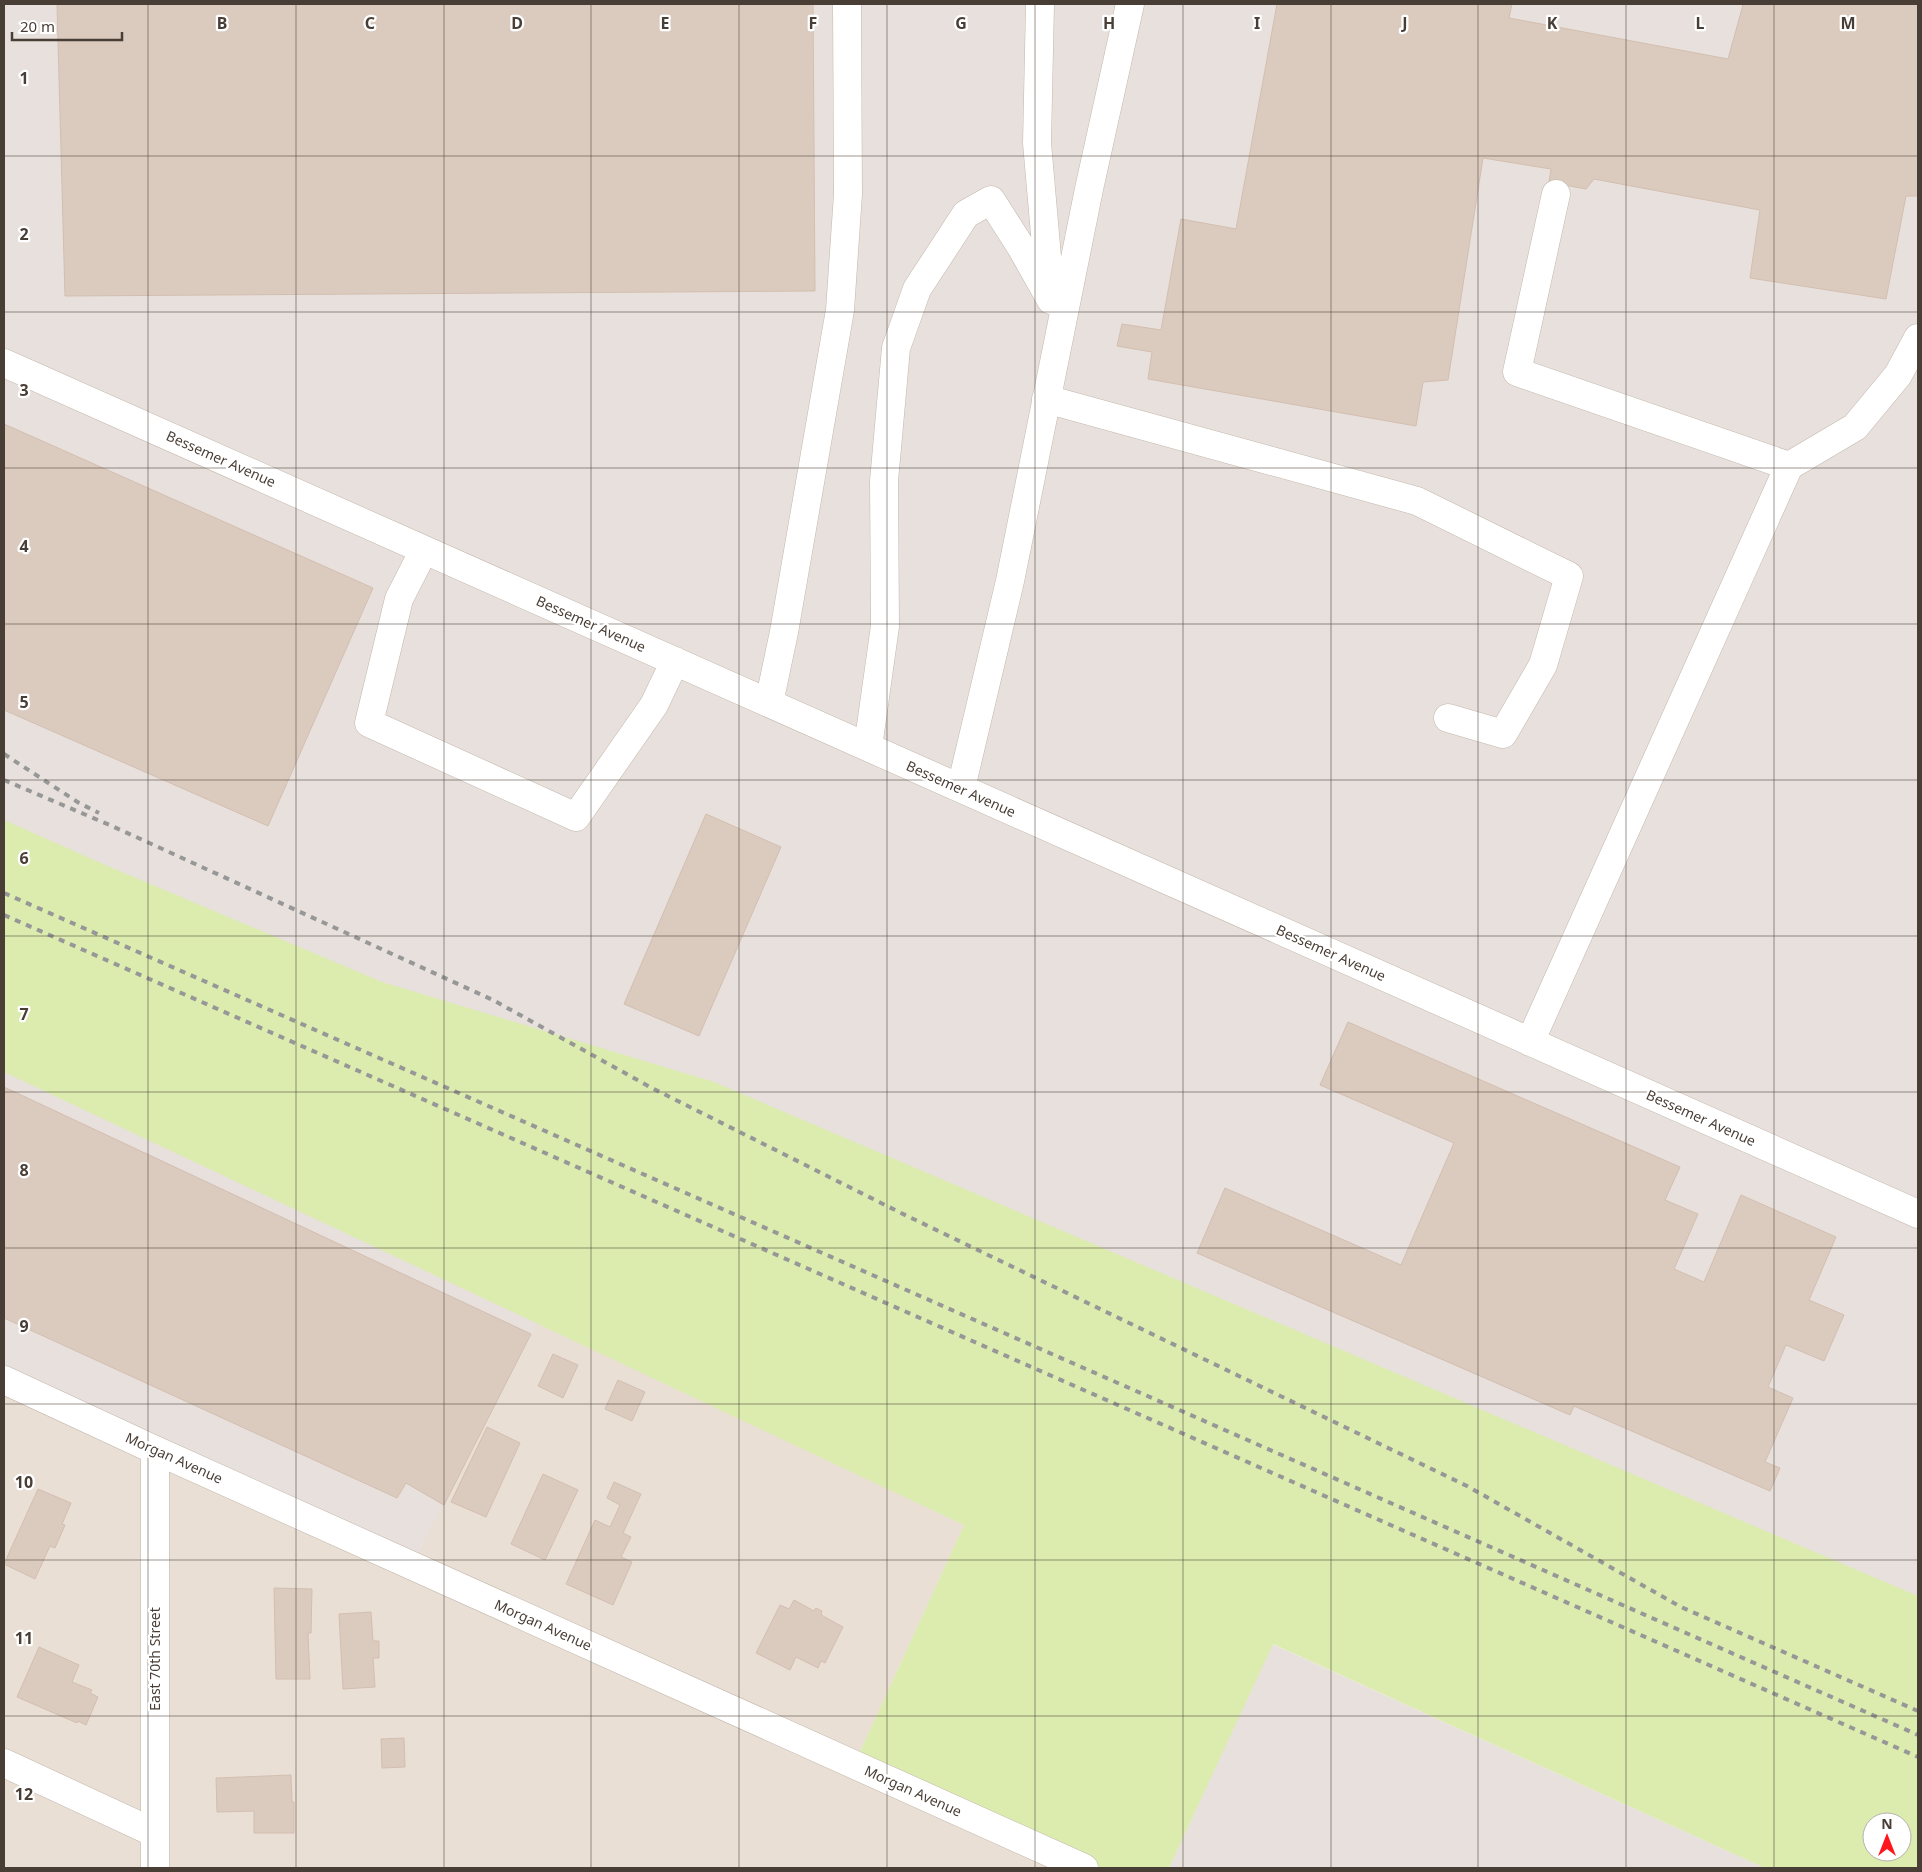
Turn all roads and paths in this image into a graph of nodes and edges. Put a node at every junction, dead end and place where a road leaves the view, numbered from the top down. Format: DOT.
graph roads {
  1 [pos="848,4"];
  2 [pos="1040,4"];
  3 [pos="1130,4"];
  4 [pos="1556,194"];
  5 [pos="1051,300"];
  6 [pos="1918,338"];
  7 [pos="1056,352"];
  8 [pos="4,363"];
  9 [pos="1046,399"];
  10 [pos="1789,466"];
  11 [pos="424,550"];
  12 [pos="675,662"];
  13 [pos="769,703"];
  14 [pos="1448,718"];
  15 [pos="868,747"];
  16 [pos="961,788"];
  17 [pos="1530,1042"];
  18 [pos="1918,1214"];
  19 [pos="4,1380"];
  20 [pos="155,1450"];
  21 [pos="4,1763"];
  22 [pos="155,1833"];
  23 [pos="1076,1866"];
  24 [pos="155,1868"];
  1 -- 13 [label="street"];
  2 -- 5 [label="street"];
  3 -- 7 [label="street"];
  4 -- 10 [label="street"];
  5 -- 7 [label="street"];
  5 -- 15 [label="street"];
  6 -- 10 [label="street"];
  7 -- 9 [label="street"];
  8 -- 11 [label="street, Bessemer Avenue"];
  9 -- 14 [label="street"];
  9 -- 16 [label="street"];
  10 -- 17 [label="street"];
  11 -- 12 [label="street, Bessemer Avenue"];
  11 -- 12 [label="street"];
  12 -- 13 [label="street, Bessemer Avenue"];
  13 -- 15 [label="street, Bessemer Avenue"];
  15 -- 16 [label="street, Bessemer Avenue"];
  16 -- 17 [label="street, Bessemer Avenue"];
  17 -- 18 [label="street, Bessemer Avenue"];
  19 -- 20 [label="street, Morgan Avenue"];
  20 -- 22 [label="street, East 70th Street"];
  20 -- 23 [label="street, Morgan Avenue"];
  21 -- 22 [label="street"];
  22 -- 24 [label="street, East 70th Street"];
}
